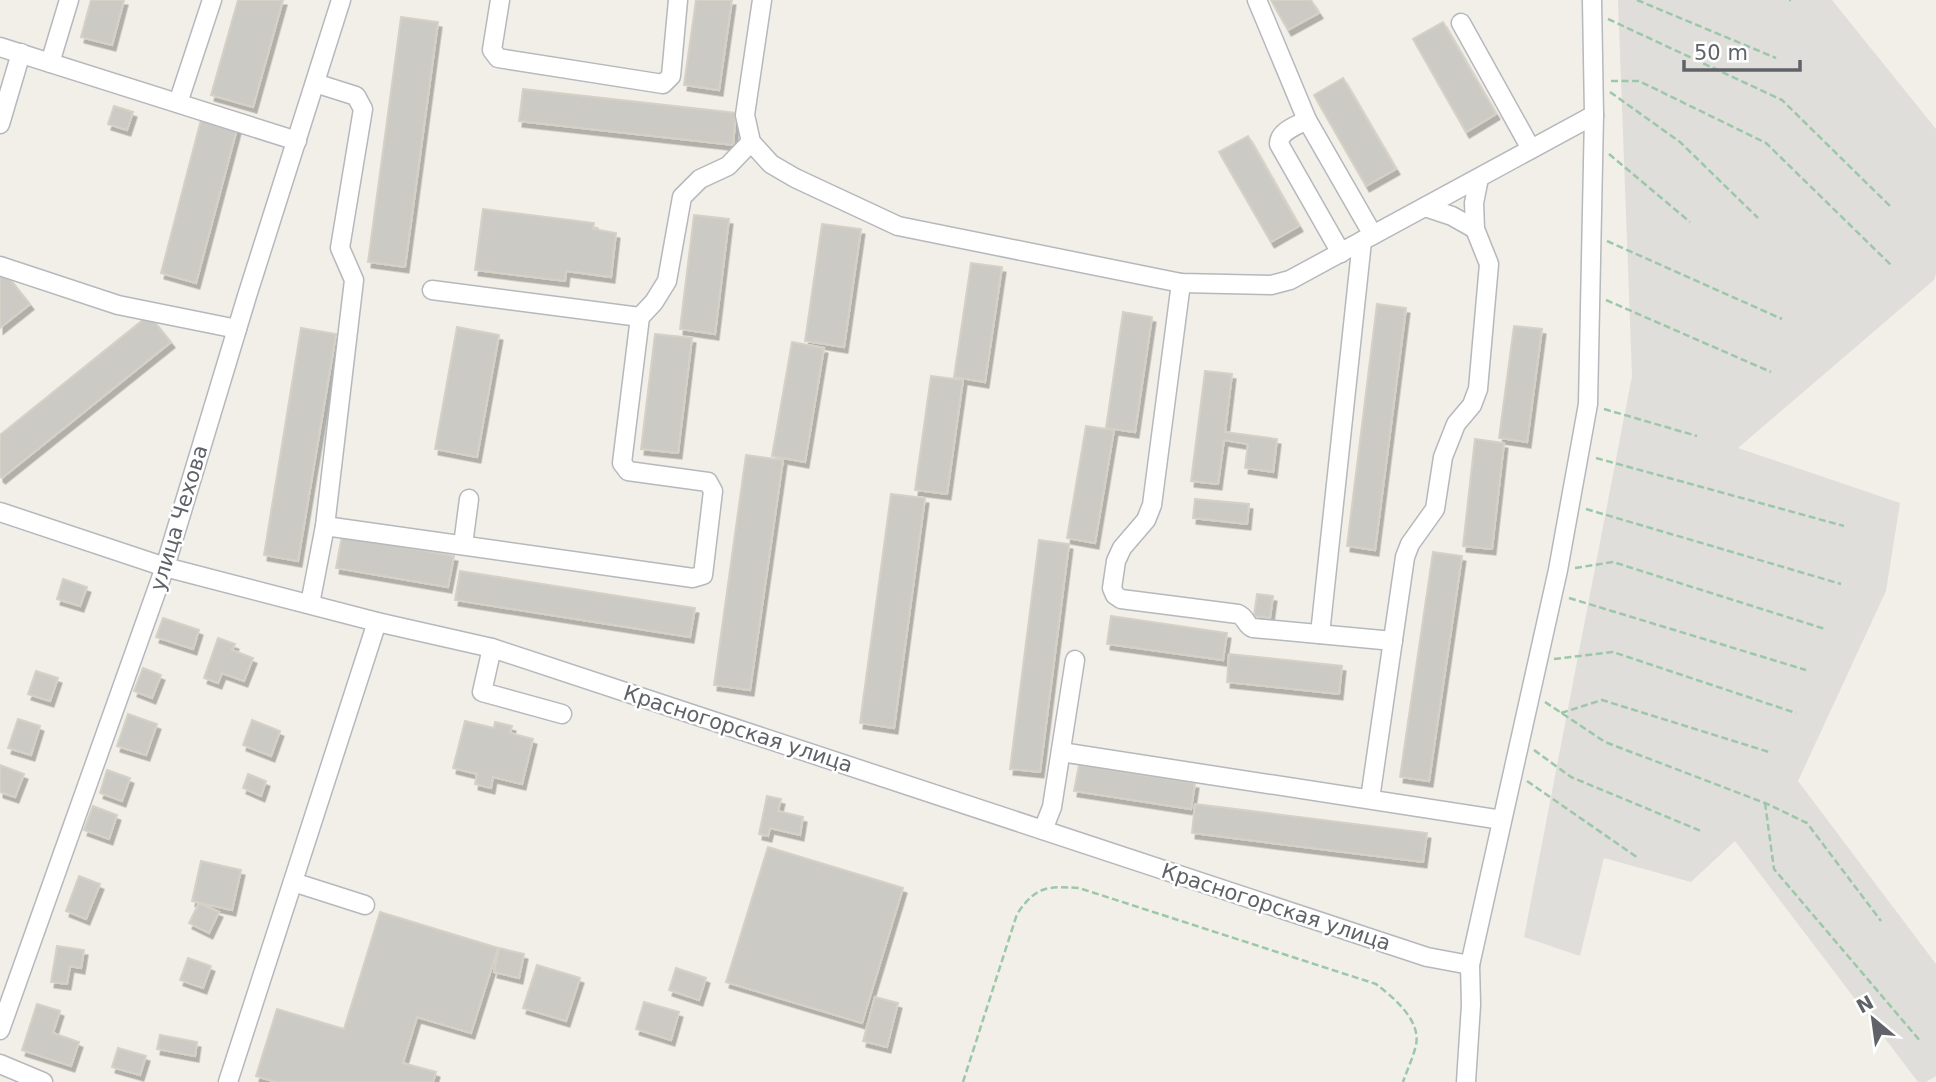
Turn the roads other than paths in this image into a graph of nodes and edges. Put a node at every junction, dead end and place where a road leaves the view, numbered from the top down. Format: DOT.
graph roads {
  1 [pos="69,0"];
  2 [pos="212,0"];
  3 [pos="341,0"];
  4 [pos="500,0"];
  5 [pos="678,0"];
  6 [pos="762,0"];
  7 [pos="1257,0"];
  8 [pos="1592,6"];
  9 [pos="1461,23"];
  10 [pos="0,47"];
  11 [pos="21,53"];
  12 [pos="50,62"];
  13 [pos="315,83"];
  14 [pos="178,103"];
  15 [pos="1594,115"];
  16 [pos="1307,120"];
  17 [pos="0,124"];
  18 [pos="298,141"];
  19 [pos="751,142"];
  20 [pos="1531,149"];
  21 [pos="1479,177"];
  22 [pos="1425,207"];
  23 [pos="1475,229"];
  24 [pos="1368,238"];
  25 [pos="1341,253"];
  26 [pos="0,266"];
  27 [pos="1181,283"];
  28 [pos="432,290"];
  29 [pos="640,317"];
  30 [pos="237,329"];
  31 [pos="470,499"];
  32 [pos="0,512"];
  33 [pos="325,526"];
  34 [pos="463,545"];
  35 [pos="165,567"];
  36 [pos="310,604"];
  37 [pos="377,622"];
  38 [pos="1320,634"];
  39 [pos="1393,641"];
  40 [pos="492,648"];
  41 [pos="1075,660"];
  42 [pos="562,714"];
  43 [pos="1061,752"];
  44 [pos="1370,799"];
  45 [pos="1502,820"];
  46 [pos="1043,830"];
  47 [pos="293,882"];
  48 [pos="365,905"];
  49 [pos="1470,965"];
  50 [pos="0,1030"];
  51 [pos="0,1064"];
  52 [pos="43,1082"];
  53 [pos="228,1082"];
  54 [pos="1466,1082"];
  1 -- 12 [label="street"];
  2 -- 14 [label="street"];
  3 -- 13 [label="street, улица Чехова"];
  4 -- 5 [label="street"];
  6 -- 19 [label="street"];
  7 -- 16 [label="street"];
  8 -- 15 [label="street"];
  9 -- 20 [label="street"];
  10 -- 11 [label="street"];
  11 -- 12 [label="street"];
  11 -- 17 [label="street"];
  12 -- 14 [label="street"];
  13 -- 18 [label="street, улица Чехова"];
  13 -- 33 [label="street"];
  14 -- 18 [label="street"];
  15 -- 20 [label="street"];
  15 -- 45 [label="street"];
  16 -- 24 [label="street"];
  16 -- 25 [label="street"];
  18 -- 30 [label="street, улица Чехова"];
  19 -- 27 [label="street"];
  19 -- 29 [label="street"];
  20 -- 21 [label="street"];
  21 -- 22 [label="street"];
  21 -- 23 [label="street"];
  22 -- 23 [label="street"];
  22 -- 24 [label="street"];
  23 -- 39 [label="street"];
  24 -- 25 [label="street"];
  24 -- 38 [label="street"];
  25 -- 27 [label="street"];
  26 -- 30 [label="street"];
  27 -- 38 [label="street"];
  28 -- 29 [label="street"];
  29 -- 34 [label="street"];
  30 -- 35 [label="street, улица Чехова"];
  31 -- 34 [label="street"];
  32 -- 35 [label="street, Красногорская улица"];
  33 -- 34 [label="street"];
  33 -- 36 [label="street"];
  35 -- 36 [label="street, Красногорская улица"];
  35 -- 50 [label="street, улица Чехова"];
  36 -- 37 [label="street, Красногорская улица"];
  37 -- 40 [label="street, Красногорская улица"];
  37 -- 47 [label="street"];
  38 -- 39 [label="street"];
  39 -- 44 [label="street"];
  40 -- 42 [label="street"];
  40 -- 46 [label="street, Красногорская улица"];
  41 -- 43 [label="street"];
  43 -- 44 [label="street"];
  43 -- 46 [label="street"];
  44 -- 45 [label="street"];
  45 -- 49 [label="street"];
  46 -- 49 [label="street, Красногорская улица"];
  47 -- 48 [label="street"];
  47 -- 53 [label="street"];
  49 -- 54 [label="street"];
  51 -- 52 [label="street"];
}
